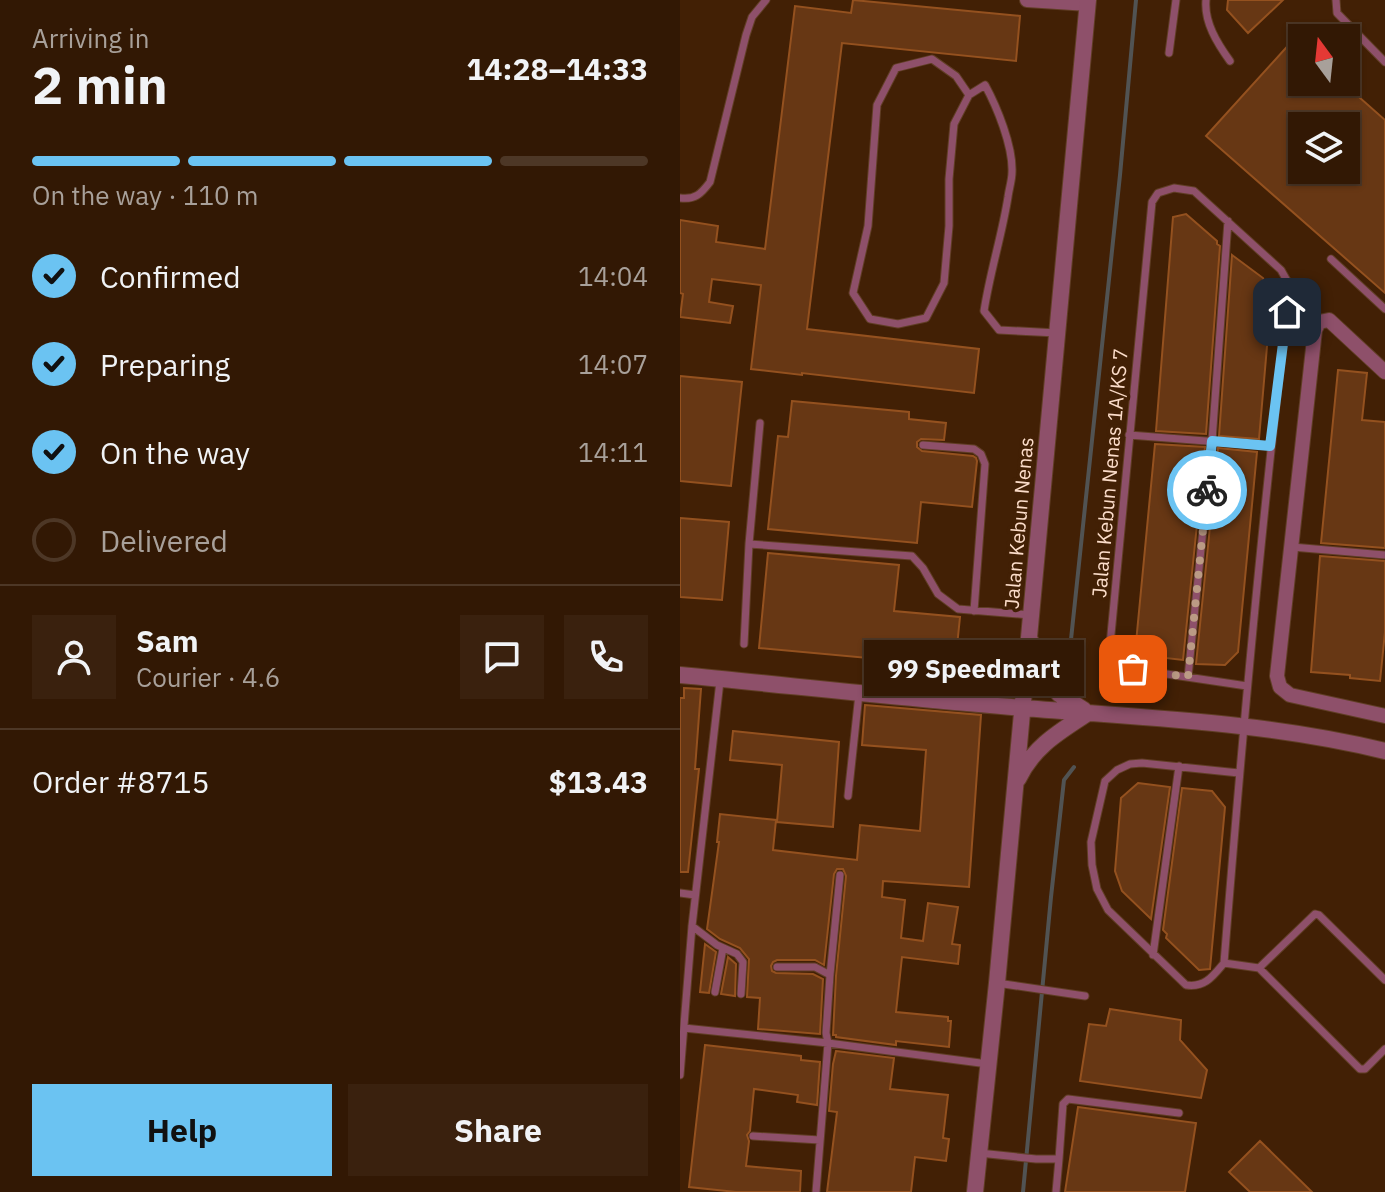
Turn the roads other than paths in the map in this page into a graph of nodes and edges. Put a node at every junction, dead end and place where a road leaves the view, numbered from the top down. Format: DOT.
graph roads {
  1 [pos="766,0"];
  2 [pos="1027,0"];
  3 [pos="1176,0"];
  4 [pos="1206,0"];
  5 [pos="1336,0"];
  6 [pos="1088,2"];
  7 [pos="1169,53"];
  8 [pos="1230,61"];
  9 [pos="1385,62"];
  10 [pos="969,95"];
  11 [pos="680,198"];
  12 [pos="1228,221"];
  13 [pos="1331,259"];
  14 [pos="1385,309"];
  15 [pos="1057,333"];
  16 [pos="1385,372"];
  17 [pos="760,423"];
  18 [pos="1129,435"];
  19 [pos="1212,441"];
  20 [pos="923,445"];
  21 [pos="1270,446"];
  22 [pos="749,544"];
  23 [pos="1292,547"];
  24 [pos="1385,555"];
  25 [pos="974,611"];
  26 [pos="1030,615"];
  27 [pos="1028,637"];
  28 [pos="744,644"];
  29 [pos="680,675"];
  30 [pos="1188,677"];
  31 [pos="721,678"];
  32 [pos="1247,686"];
  33 [pos="859,692"];
  34 [pos="1021,708"];
  35 [pos="1079,713"];
  36 [pos="1385,716"];
  37 [pos="1244,726"];
  38 [pos="1385,751"];
  39 [pos="1179,766"];
  40 [pos="1239,773"];
  41 [pos="1015,786"];
  42 [pos="848,796"];
  43 [pos="840,875"];
  44 [pos="680,893"];
  45 [pos="695,895"];
  46 [pos="692,926"];
  47 [pos="723,948"];
  48 [pos="1153,955"];
  49 [pos="1224,963"];
  50 [pos="777,967"];
  51 [pos="1259,968"];
  52 [pos="830,975"];
  53 [pos="1385,980"];
  54 [pos="997,983"];
  55 [pos="715,992"];
  56 [pos="741,994"];
  57 [pos="1085,996"];
  58 [pos="684,1028"];
  59 [pos="828,1043"];
  60 [pos="1385,1049"];
  61 [pos="989,1064"];
  62 [pos="680,1075"];
  63 [pos="1179,1113"];
  64 [pos="753,1136"];
  65 [pos="820,1140"];
  66 [pos="979,1153"];
  67 [pos="1059,1159"];
  68 [pos="816,1192"];
  69 [pos="975,1192"];
  70 [pos="1056,1192"];
  1 -- 11 [label="lane"];
  2 -- 6 [label="street"];
  3 -- 7 [label="lane"];
  4 -- 8 [label="lane"];
  5 -- 9 [label="lane"];
  6 -- 15 [label="street, Jalan Kebun Nenas"];
  10 -- 10 [label="lane"];
  10 -- 15 [label="lane"];
  12 -- 18 [label="lane, Jalan Kebun Nenas 1A/KS 7"];
  12 -- 19 [label="lane"];
  12 -- 21 [label="lane"];
  13 -- 14 [label="lane"];
  15 -- 26 [label="street, Jalan Kebun Nenas"];
  16 -- 23 [label="street"];
  17 -- 22 [label="lane"];
  18 -- 19 [label="lane"];
  18 -- 30 [label="lane, Jalan Kebun Nenas 1A/KS 7"];
  19 -- 21 [label="lane"];
  19 -- 30 [label="lane"];
  20 -- 25 [label="lane"];
  21 -- 32 [label="lane"];
  22 -- 25 [label="lane"];
  22 -- 28 [label="lane"];
  23 -- 24 [label="lane"];
  23 -- 36 [label="street"];
  25 -- 26 [label="lane"];
  26 -- 27 [label="street, Jalan Kebun Nenas"];
  27 -- 34 [label="street, Jalan Kebun Nenas"];
  27 -- 35 [label="street"];
  29 -- 31 [label="street"];
  30 -- 32 [label="lane, Jalan Kebun Nenas 1A/KS 7"];
  31 -- 33 [label="street"];
  31 -- 45 [label="lane"];
  32 -- 37 [label="lane"];
  33 -- 34 [label="street"];
  33 -- 42 [label="lane"];
  34 -- 35 [label="street"];
  34 -- 41 [label="street, Jalan Kebun Nenas"];
  35 -- 37 [label="street"];
  35 -- 41 [label="street"];
  37 -- 38 [label="street"];
  37 -- 40 [label="lane"];
  39 -- 40 [label="lane"];
  39 -- 48 [label="lane"];
  39 -- 48 [label="lane"];
  40 -- 49 [label="lane"];
  41 -- 54 [label="street, Jalan Kebun Nenas"];
  43 -- 52 [label="lane"];
  44 -- 45 [label="lane"];
  45 -- 46 [label="lane"];
  46 -- 47 [label="lane"];
  46 -- 58 [label="lane"];
  47 -- 55 [label="lane"];
  47 -- 56 [label="lane"];
  48 -- 49 [label="lane"];
  49 -- 51 [label="lane"];
  50 -- 52 [label="lane"];
  51 -- 53 [label="lane"];
  51 -- 60 [label="lane"];
  52 -- 59 [label="lane"];
  54 -- 57 [label="lane"];
  54 -- 61 [label="street, Jalan Kebun Nenas"];
  58 -- 59 [label="lane"];
  58 -- 62 [label="lane"];
  59 -- 61 [label="lane"];
  59 -- 65 [label="lane"];
  61 -- 66 [label="street, Jalan Kebun Nenas"];
  63 -- 67 [label="lane"];
  64 -- 65 [label="lane"];
  65 -- 68 [label="lane"];
  66 -- 67 [label="lane"];
  66 -- 69 [label="street, Jalan Kebun Nenas"];
  67 -- 70 [label="lane"];
}
